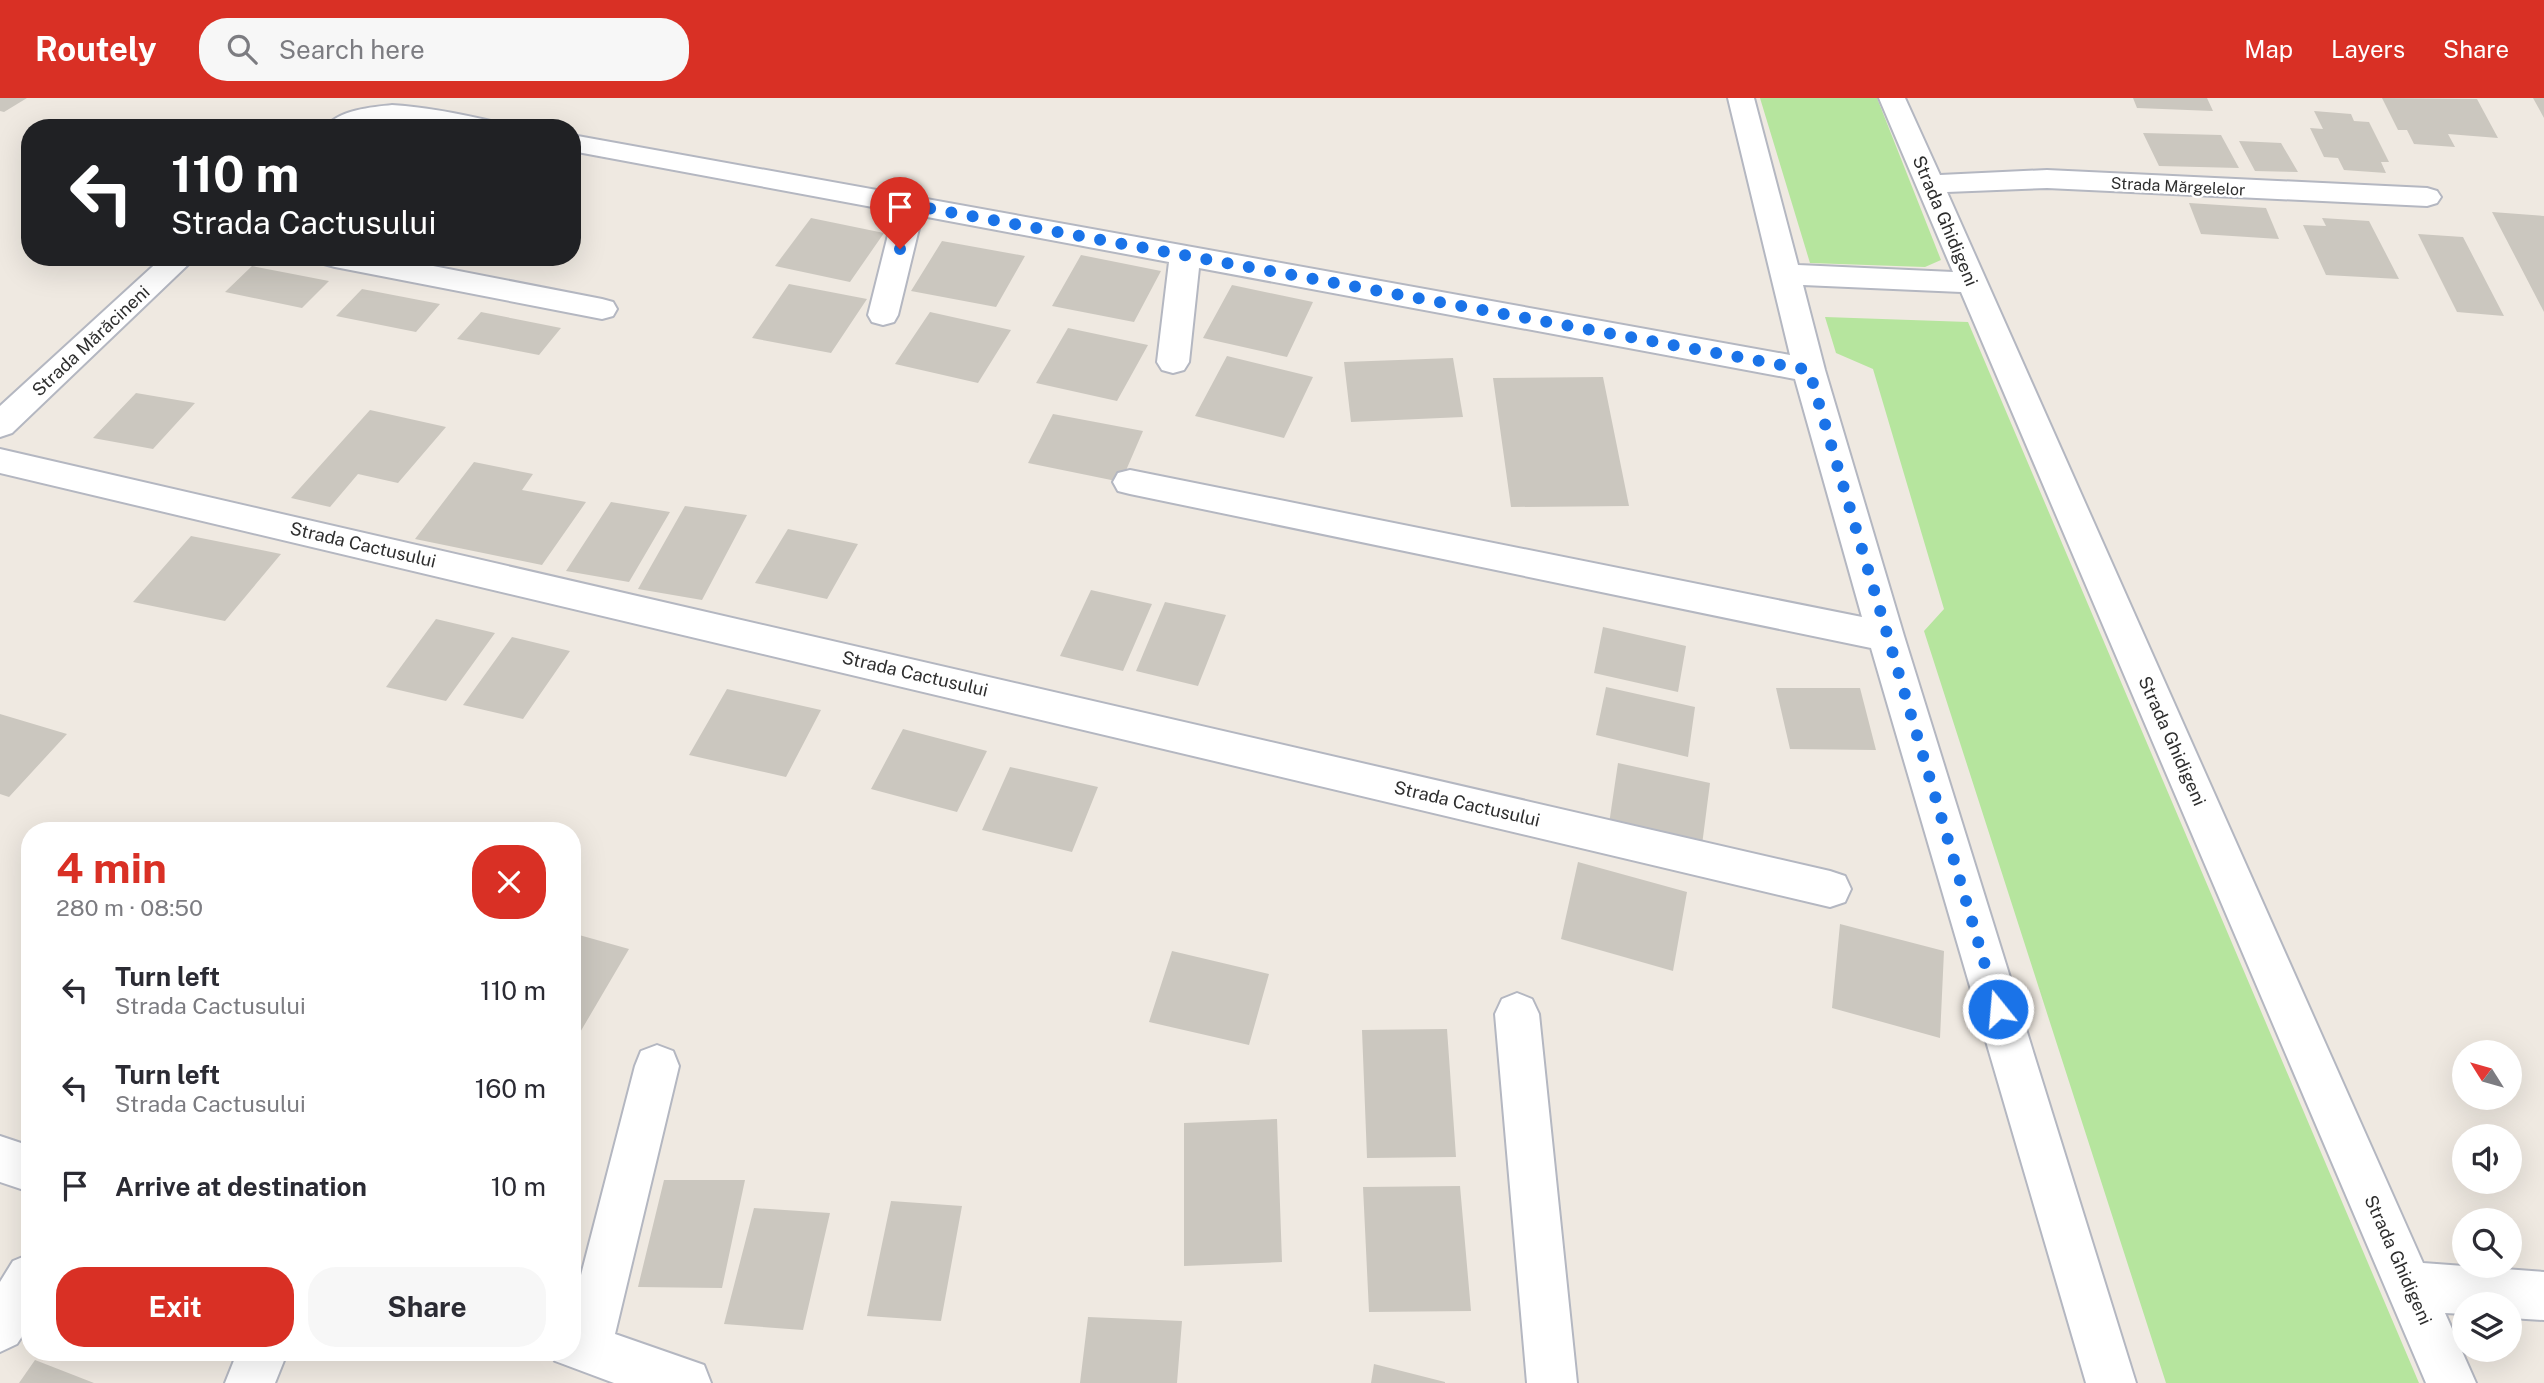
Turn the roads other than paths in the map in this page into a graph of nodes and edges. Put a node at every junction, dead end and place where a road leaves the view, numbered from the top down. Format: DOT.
graph roads {
  1 [pos="1741,98"];
  2 [pos="1892,98"];
  3 [pos="402,105"];
  4 [pos="357,119"];
  5 [pos="453,119"];
  6 [pos="581,146"];
  7 [pos="1929,184"];
  8 [pos="2427,197"];
  9 [pos="911,205"];
  10 [pos="1185,256"];
  11 [pos="171,266"];
  12 [pos="381,266"];
  13 [pos="1786,274"];
  14 [pos="1973,284"];
  15 [pos="602,309"];
  16 [pos="883,315"];
  17 [pos="1173,362"];
  18 [pos="1809,370"];
  19 [pos="0,425"];
  20 [pos="0,461"];
  21 [pos="1130,482"];
  22 [pos="1886,636"];
  23 [pos="1830,888"];
  24 [pos="1517,1014"];
  25 [pos="657,1066"];
  26 [pos="0,1159"];
  27 [pos="21,1166"];
  28 [pos="2409,1286"];
  29 [pos="21,1293"];
  30 [pos="2544,1296"];
  31 [pos="0,1328"];
  32 [pos="581,1342"];
  33 [pos="581,1346"];
  34 [pos="258,1361"];
  35 [pos="250,1383"];
  36 [pos="686,1383"];
  37 [pos="1552,1383"];
  38 [pos="2110,1383"];
  39 [pos="2451,1383"];
  1 -- 13 [label="street"];
  2 -- 7 [label="street, Strada Ghidigeni"];
  3 -- 4 [label="street"];
  3 -- 5 [label="street"];
  6 -- 9 [label="street"];
  7 -- 8 [label="street, Strada Mărgelelor"];
  7 -- 14 [label="street, Strada Ghidigeni"];
  9 -- 10 [label="street"];
  9 -- 16 [label="street"];
  10 -- 17 [label="street"];
  10 -- 18 [label="street"];
  11 -- 19 [label="street, Strada Mărăcineni"];
  12 -- 15 [label="street"];
  13 -- 14 [label="street"];
  13 -- 18 [label="street"];
  14 -- 28 [label="street, Strada Ghidigeni"];
  18 -- 22 [label="street"];
  20 -- 23 [label="street, Strada Cactusului"];
  21 -- 22 [label="street"];
  22 -- 38 [label="street"];
  24 -- 37 [label="street"];
  25 -- 32 [label="street"];
  26 -- 27 [label="street"];
  28 -- 30 [label="street"];
  28 -- 39 [label="street, Strada Ghidigeni"];
  29 -- 31 [label="street"];
  33 -- 36 [label="street"];
  34 -- 35 [label="street"];
}
